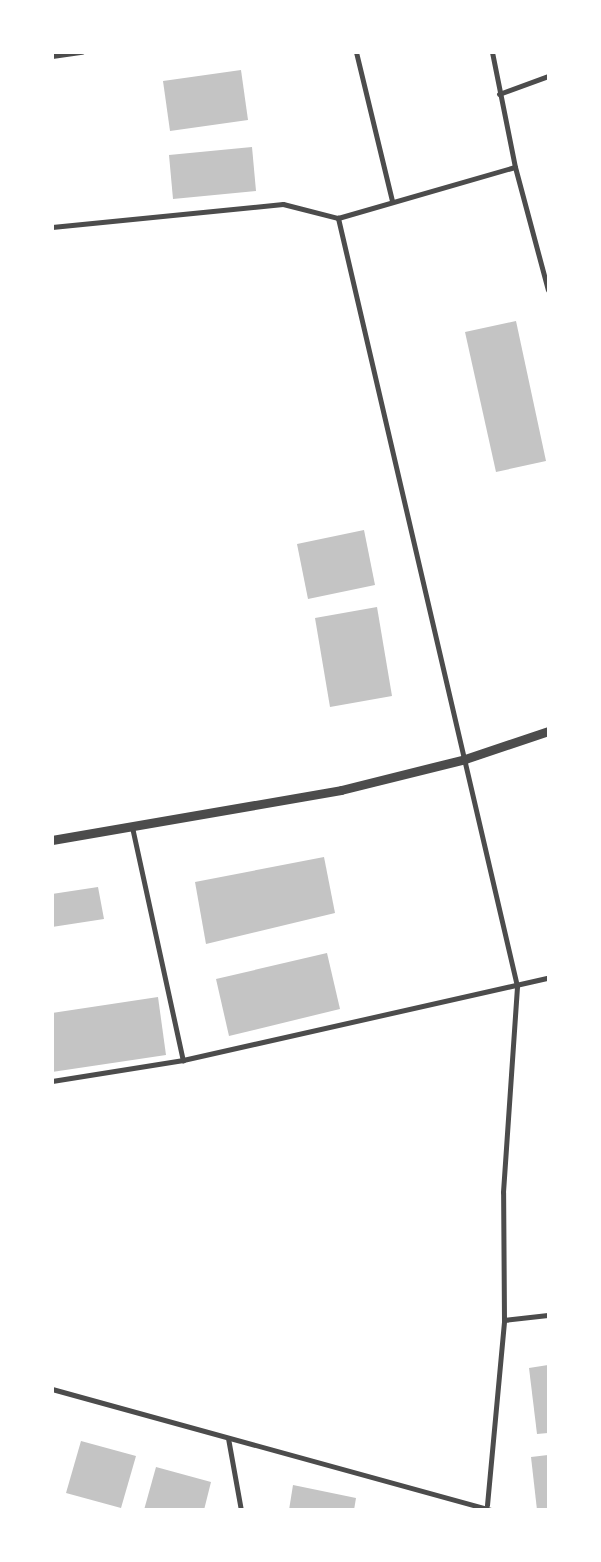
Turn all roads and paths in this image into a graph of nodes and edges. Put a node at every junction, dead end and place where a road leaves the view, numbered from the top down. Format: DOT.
graph roads {
  1 [pos="82,52"];
  2 [pos="356,52"];
  3 [pos="492,52"];
  4 [pos="52,56"];
  5 [pos="548,76"];
  6 [pos="499,94"];
  7 [pos="516,167"];
  8 [pos="392,201"];
  9 [pos="338,218"];
  10 [pos="52,227"];
  11 [pos="548,290"];
  12 [pos="548,731"];
  13 [pos="465,759"];
  14 [pos="132,826"];
  15 [pos="52,840"];
  16 [pos="548,978"];
  17 [pos="517,986"];
  18 [pos="183,1060"];
  19 [pos="52,1081"];
  20 [pos="548,1316"];
  21 [pos="504,1320"];
  22 [pos="52,1388"];
  23 [pos="228,1438"];
  24 [pos="487,1505"];
  25 [pos="240,1510"];
  26 [pos="491,1510"];
  1 -- 4 [label="street"];
  2 -- 8 [label="street"];
  3 -- 6 [label="street"];
  5 -- 6 [label="street"];
  6 -- 7 [label="street"];
  7 -- 8 [label="street"];
  7 -- 11 [label="street"];
  8 -- 9 [label="street"];
  9 -- 10 [label="street"];
  9 -- 13 [label="street"];
  12 -- 13 [label="street"];
  13 -- 14 [label="street"];
  13 -- 17 [label="street"];
  14 -- 15 [label="street"];
  14 -- 18 [label="street"];
  16 -- 17 [label="street"];
  17 -- 18 [label="street"];
  17 -- 21 [label="street"];
  18 -- 19 [label="street"];
  20 -- 21 [label="street"];
  21 -- 24 [label="street"];
  22 -- 23 [label="street"];
  23 -- 24 [label="street"];
  23 -- 25 [label="street"];
  24 -- 26 [label="street"];
}
